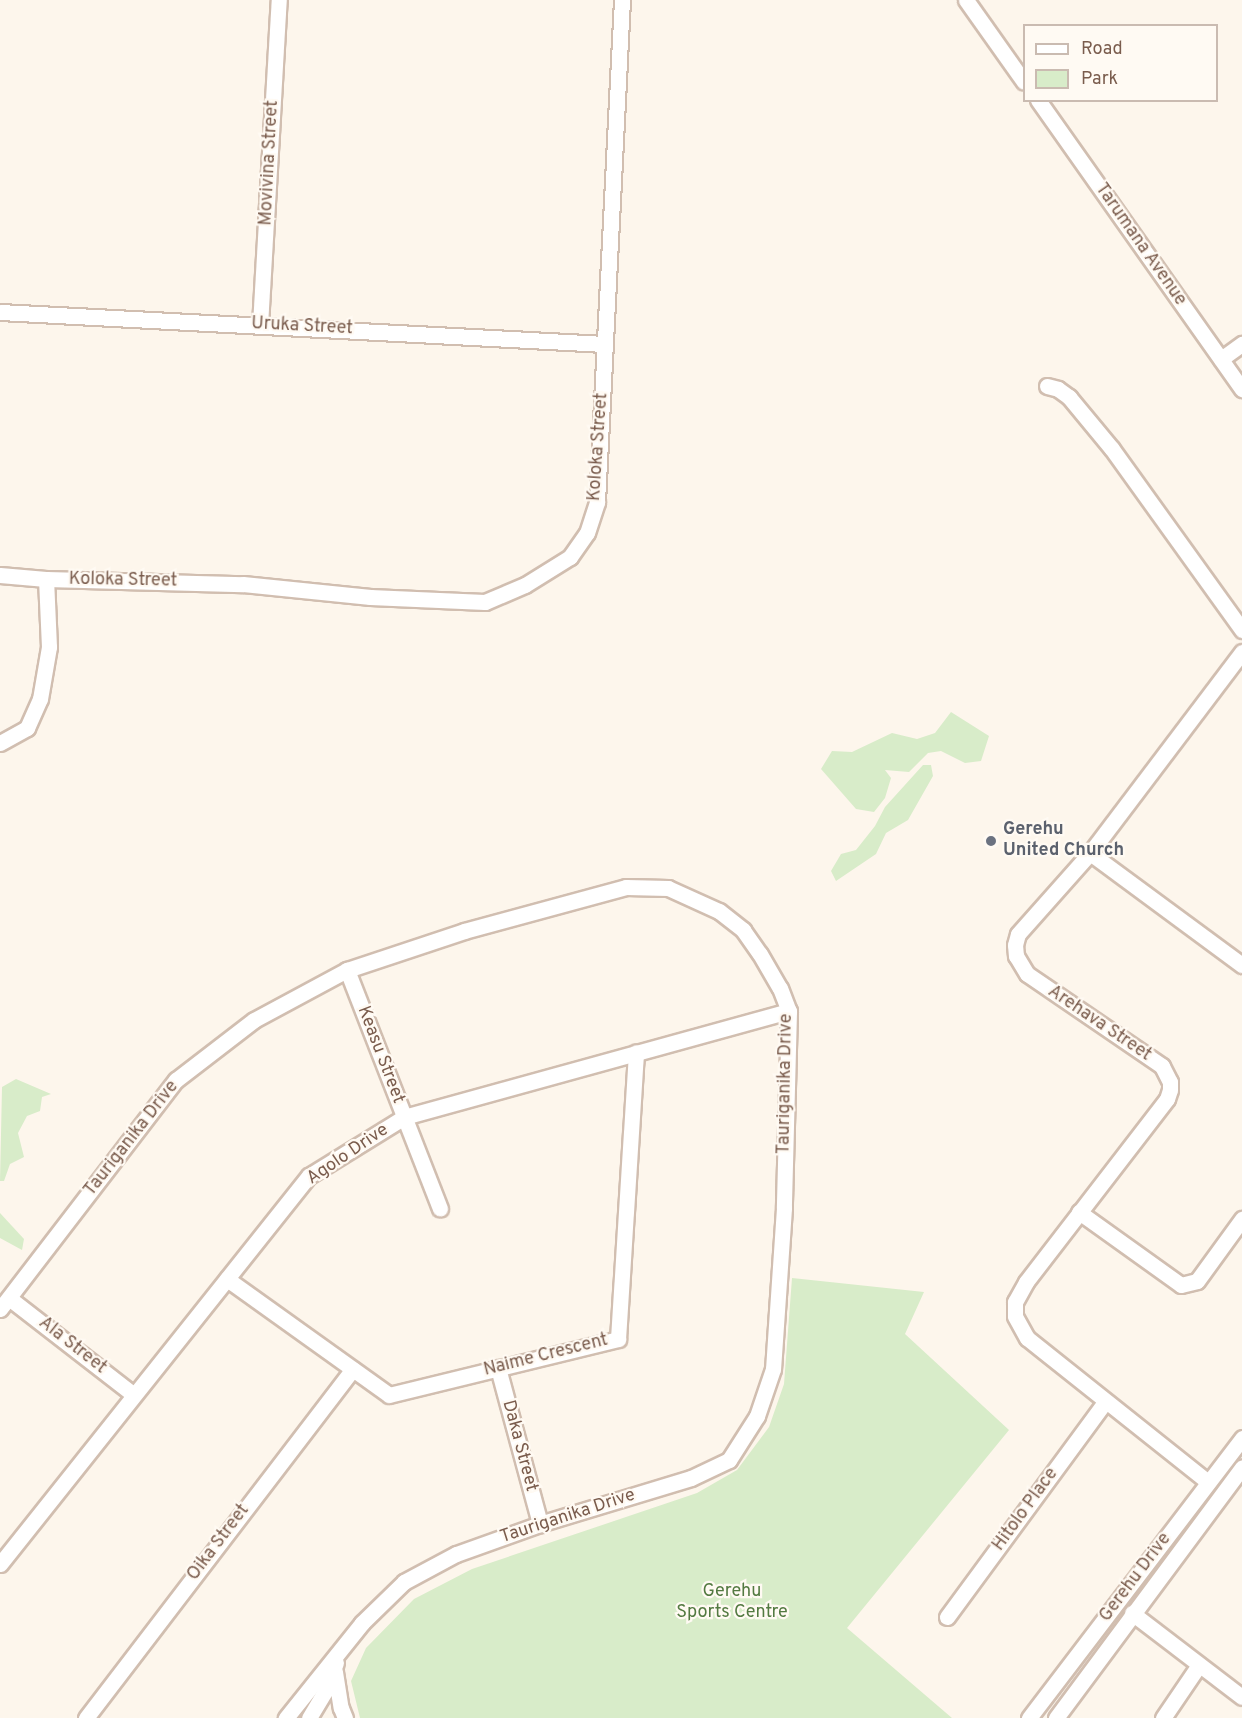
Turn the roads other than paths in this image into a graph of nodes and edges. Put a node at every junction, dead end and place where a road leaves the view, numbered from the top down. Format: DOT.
graph roads {
  1 [pos="279,0"];
  2 [pos="622,0"];
  3 [pos="966,0"];
  4 [pos="1023,81"];
  5 [pos="1039,102"];
  6 [pos="0,312"];
  7 [pos="260,325"];
  8 [pos="604,344"];
  9 [pos="1242,344"];
  10 [pos="1221,359"];
  11 [pos="1047,386"];
  12 [pos="1242,389"];
  13 [pos="0,575"];
  14 [pos="46,579"];
  15 [pos="1242,630"];
  16 [pos="1242,652"];
  17 [pos="0,742"];
  18 [pos="1090,854"];
  19 [pos="1242,965"];
  20 [pos="347,970"];
  21 [pos="789,1011"];
  22 [pos="636,1053"];
  23 [pos="404,1116"];
  24 [pos="440,1208"];
  25 [pos="1079,1212"];
  26 [pos="1242,1219"];
  27 [pos="227,1279"];
  28 [pos="4,1304"];
  29 [pos="498,1368"];
  30 [pos="353,1369"];
  31 [pos="134,1395"];
  32 [pos="1105,1402"];
  33 [pos="1242,1438"];
  34 [pos="1242,1468"];
  35 [pos="1208,1482"];
  36 [pos="540,1524"];
  37 [pos="0,1564"];
  38 [pos="1132,1613"];
  39 [pos="947,1617"];
  40 [pos="342,1649"];
  41 [pos="1199,1665"];
  42 [pos="1242,1697"];
  43 [pos="86,1718"];
  44 [pos="286,1718"];
  45 [pos="309,1718"];
  46 [pos="345,1718"];
  47 [pos="1029,1718"];
  48 [pos="1056,1718"];
  49 [pos="1162,1718"];
  1 -- 7 [label="street, Movivina Street"];
  2 -- 8 [label="street, Koloka Street"];
  3 -- 4 [label="street"];
  5 -- 10 [label="street, Tarumana Avenue"];
  6 -- 7 [label="street, Uruka Street"];
  7 -- 8 [label="street, Uruka Street"];
  8 -- 14 [label="street, Koloka Street"];
  9 -- 10 [label="street"];
  10 -- 12 [label="street, Tarumana Avenue"];
  11 -- 15 [label="street"];
  13 -- 14 [label="street, Koloka Street"];
  14 -- 17 [label="street"];
  16 -- 18 [label="street, Arehava Street"];
  18 -- 19 [label="street"];
  18 -- 25 [label="street, Arehava Street"];
  20 -- 21 [label="street, Tauriganika Drive"];
  20 -- 23 [label="street, Keasu Street"];
  20 -- 28 [label="street, Tauriganika Drive"];
  21 -- 22 [label="street, Agolo Drive"];
  21 -- 36 [label="street, Tauriganika Drive"];
  22 -- 23 [label="street, Agolo Drive"];
  22 -- 29 [label="street, Naime Crescent"];
  23 -- 24 [label="street, Keasu Street"];
  23 -- 27 [label="street, Agolo Drive"];
  25 -- 26 [label="street"];
  25 -- 32 [label="street, Arehava Street"];
  27 -- 30 [label="street, Naime Crescent"];
  27 -- 31 [label="street, Agolo Drive"];
  28 -- 31 [label="street, Ala Street"];
  29 -- 30 [label="street, Naime Crescent"];
  29 -- 36 [label="street, Daka Street"];
  30 -- 43 [label="street, Oika Street"];
  31 -- 37 [label="street, Agolo Drive"];
  32 -- 35 [label="street, Arehava Street"];
  32 -- 39 [label="street, Hitolo Place"];
  33 -- 35 [label="street, Gerehu Drive"];
  34 -- 38 [label="street, Gerehu Drive"];
  35 -- 47 [label="street, Gerehu Drive"];
  36 -- 40 [label="street, Tauriganika Drive"];
  38 -- 41 [label="street"];
  38 -- 48 [label="street, Gerehu Drive"];
  40 -- 44 [label="street, Tauriganika Drive"];
  40 -- 45 [label="street, Tauriganika Drive"];
  40 -- 46 [label="street"];
  41 -- 42 [label="street"];
  41 -- 49 [label="street"];
}
